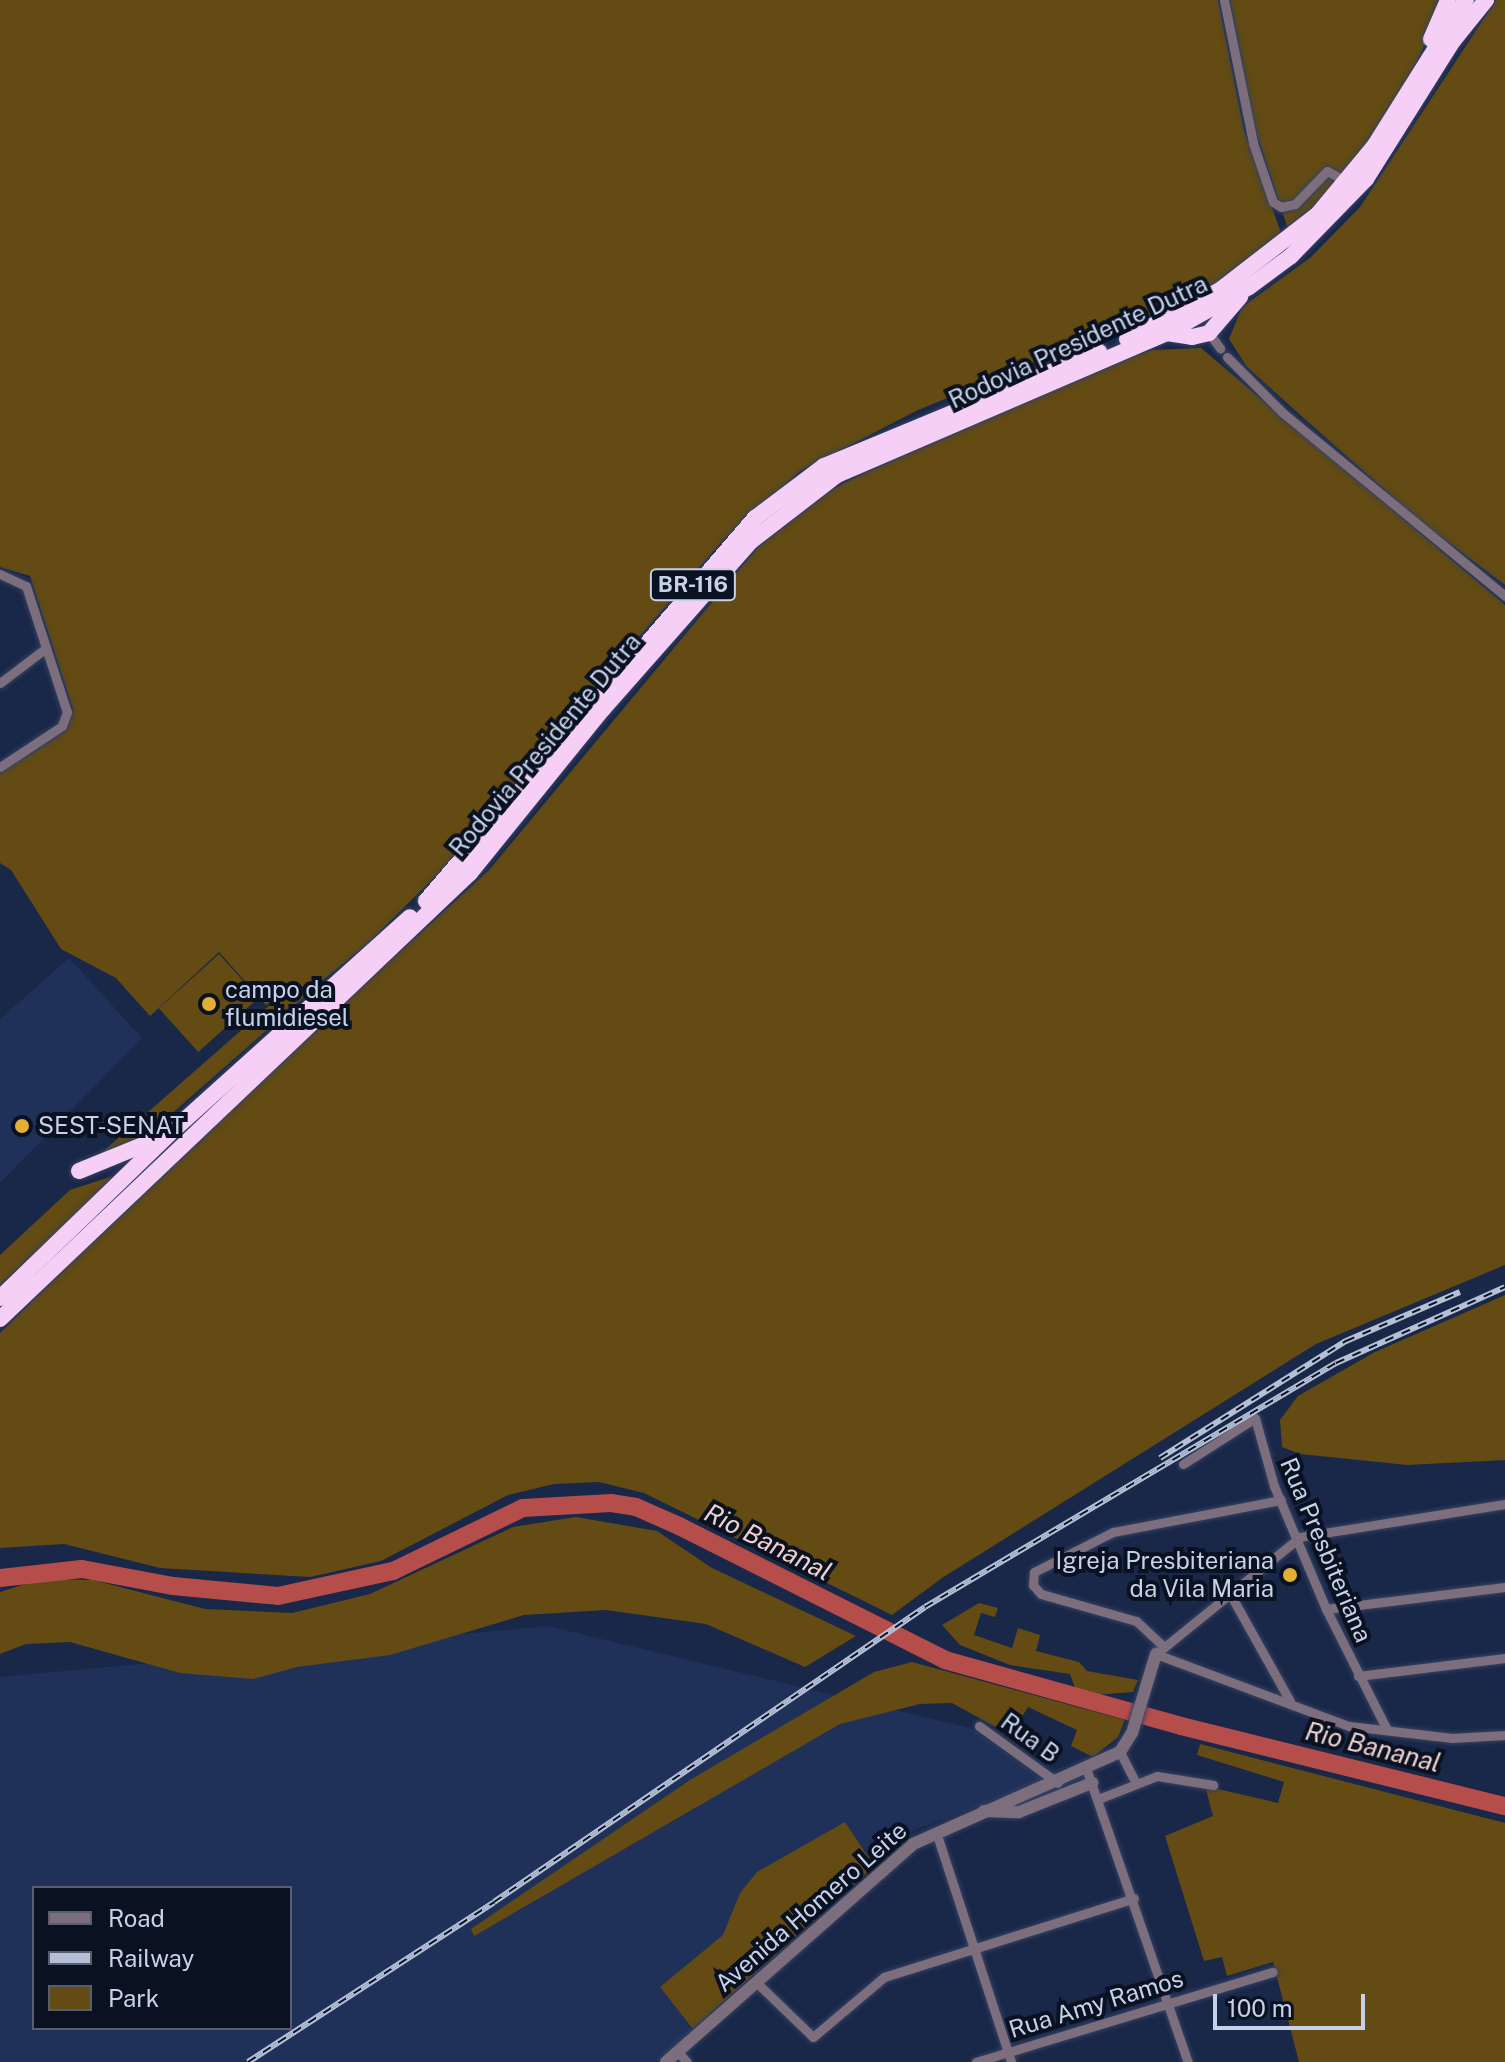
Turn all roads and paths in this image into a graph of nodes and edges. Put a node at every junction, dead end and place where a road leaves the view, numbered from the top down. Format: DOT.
graph roads {
  1 [pos="1224,0"];
  2 [pos="1448,0"];
  3 [pos="1466,0"];
  4 [pos="1486,0"];
  5 [pos="1415,82"];
  6 [pos="1347,182"];
  7 [pos="1249,287"];
  8 [pos="1167,333"];
  9 [pos="1209,333"];
  10 [pos="1220,348"];
  11 [pos="1227,357"];
  12 [pos="0,574"];
  13 [pos="1505,596"];
  14 [pos="46,648"];
  15 [pos="0,683"];
  16 [pos="0,767"];
  17 [pos="169,1134"];
  18 [pos="79,1171"];
  19 [pos="0,1298"];
  20 [pos="0,1319"];
  21 [pos="1183,1464"];
  22 [pos="1281,1500"];
  23 [pos="1505,1504"];
  24 [pos="1300,1537"];
  25 [pos="1504,1589"];
  26 [pos="1229,1592"];
  27 [pos="1326,1609"];
  28 [pos="1159,1650"];
  29 [pos="1505,1658"];
  30 [pos="1358,1676"];
  31 [pos="1290,1701"];
  32 [pos="979,1726"];
  33 [pos="1386,1728"];
  34 [pos="1505,1735"];
  35 [pos="1120,1752"];
  36 [pos="1089,1777"];
  37 [pos="1135,1781"];
  38 [pos="1058,1783"];
  39 [pos="1213,1785"];
  40 [pos="1098,1799"];
  41 [pos="984,1811"];
  42 [pos="936,1832"];
  43 [pos="1134,1898"];
  44 [pos="975,1949"];
  45 [pos="1273,1972"];
  46 [pos="756,1982"];
  47 [pos="1168,2004"];
  48 [pos="678,2052"];
  49 [pos="1010,2057"];
  50 [pos="666,2062"];
  51 [pos="687,2062"];
  52 [pos="976,2062"];
  53 [pos="1188,2062"];
  1 -- 6 [label="street"];
  2 -- 5 [label="highway"];
  3 -- 5 [label="highway, Rodovia Presidente Dutra / BR-116"];
  4 -- 7 [label="highway, Rodovia Presidente Dutra / BR-116"];
  5 -- 6 [label="highway, Rodovia Presidente Dutra / BR-116"];
  6 -- 17 [label="highway, Rodovia Presidente Dutra / BR-116"];
  7 -- 8 [label="highway, Rodovia Presidente Dutra / BR-116"];
  7 -- 9 [label="highway"];
  8 -- 9 [label="highway"];
  8 -- 20 [label="highway, Rodovia Presidente Dutra / BR-116"];
  9 -- 10 [label="street"];
  11 -- 13 [label="street"];
  12 -- 14 [label="street"];
  14 -- 15 [label="street"];
  14 -- 16 [label="street"];
  17 -- 18 [label="highway"];
  17 -- 19 [label="highway, Rodovia Presidente Dutra / BR-116"];
  21 -- 22 [label="street, Rua Presbiteriana"];
  22 -- 24 [label="street, Rua Presbiteriana"];
  22 -- 28 [label="street"];
  23 -- 24 [label="street"];
  24 -- 26 [label="street"];
  24 -- 27 [label="street, Rua Presbiteriana"];
  25 -- 27 [label="street"];
  26 -- 28 [label="street"];
  26 -- 31 [label="street"];
  27 -- 30 [label="street, Rua Presbiteriana"];
  28 -- 31 [label="street"];
  28 -- 35 [label="street, Avenida Homero Leite"];
  29 -- 30 [label="street"];
  30 -- 33 [label="street, Rua Presbiteriana"];
  31 -- 33 [label="street"];
  32 -- 38 [label="street, Rua B"];
  33 -- 34 [label="street"];
  35 -- 36 [label="street, Avenida Homero Leite"];
  35 -- 37 [label="street"];
  36 -- 38 [label="street, Avenida Homero Leite"];
  36 -- 40 [label="street"];
  36 -- 41 [label="street"];
  37 -- 39 [label="street"];
  37 -- 40 [label="street"];
  38 -- 41 [label="street, Avenida Homero Leite"];
  40 -- 43 [label="street"];
  41 -- 42 [label="street, Avenida Homero Leite"];
  42 -- 44 [label="street"];
  42 -- 46 [label="street, Avenida Homero Leite"];
  43 -- 44 [label="street"];
  43 -- 47 [label="street"];
  44 -- 46 [label="street"];
  44 -- 49 [label="street"];
  45 -- 47 [label="street, Rua Amy Ramos"];
  46 -- 48 [label="street, Avenida Homero Leite"];
  47 -- 49 [label="street, Rua Amy Ramos"];
  47 -- 53 [label="street"];
  48 -- 50 [label="street, Avenida Homero Leite"];
  48 -- 51 [label="street"];
  49 -- 52 [label="street, Rua Amy Ramos"];
}
